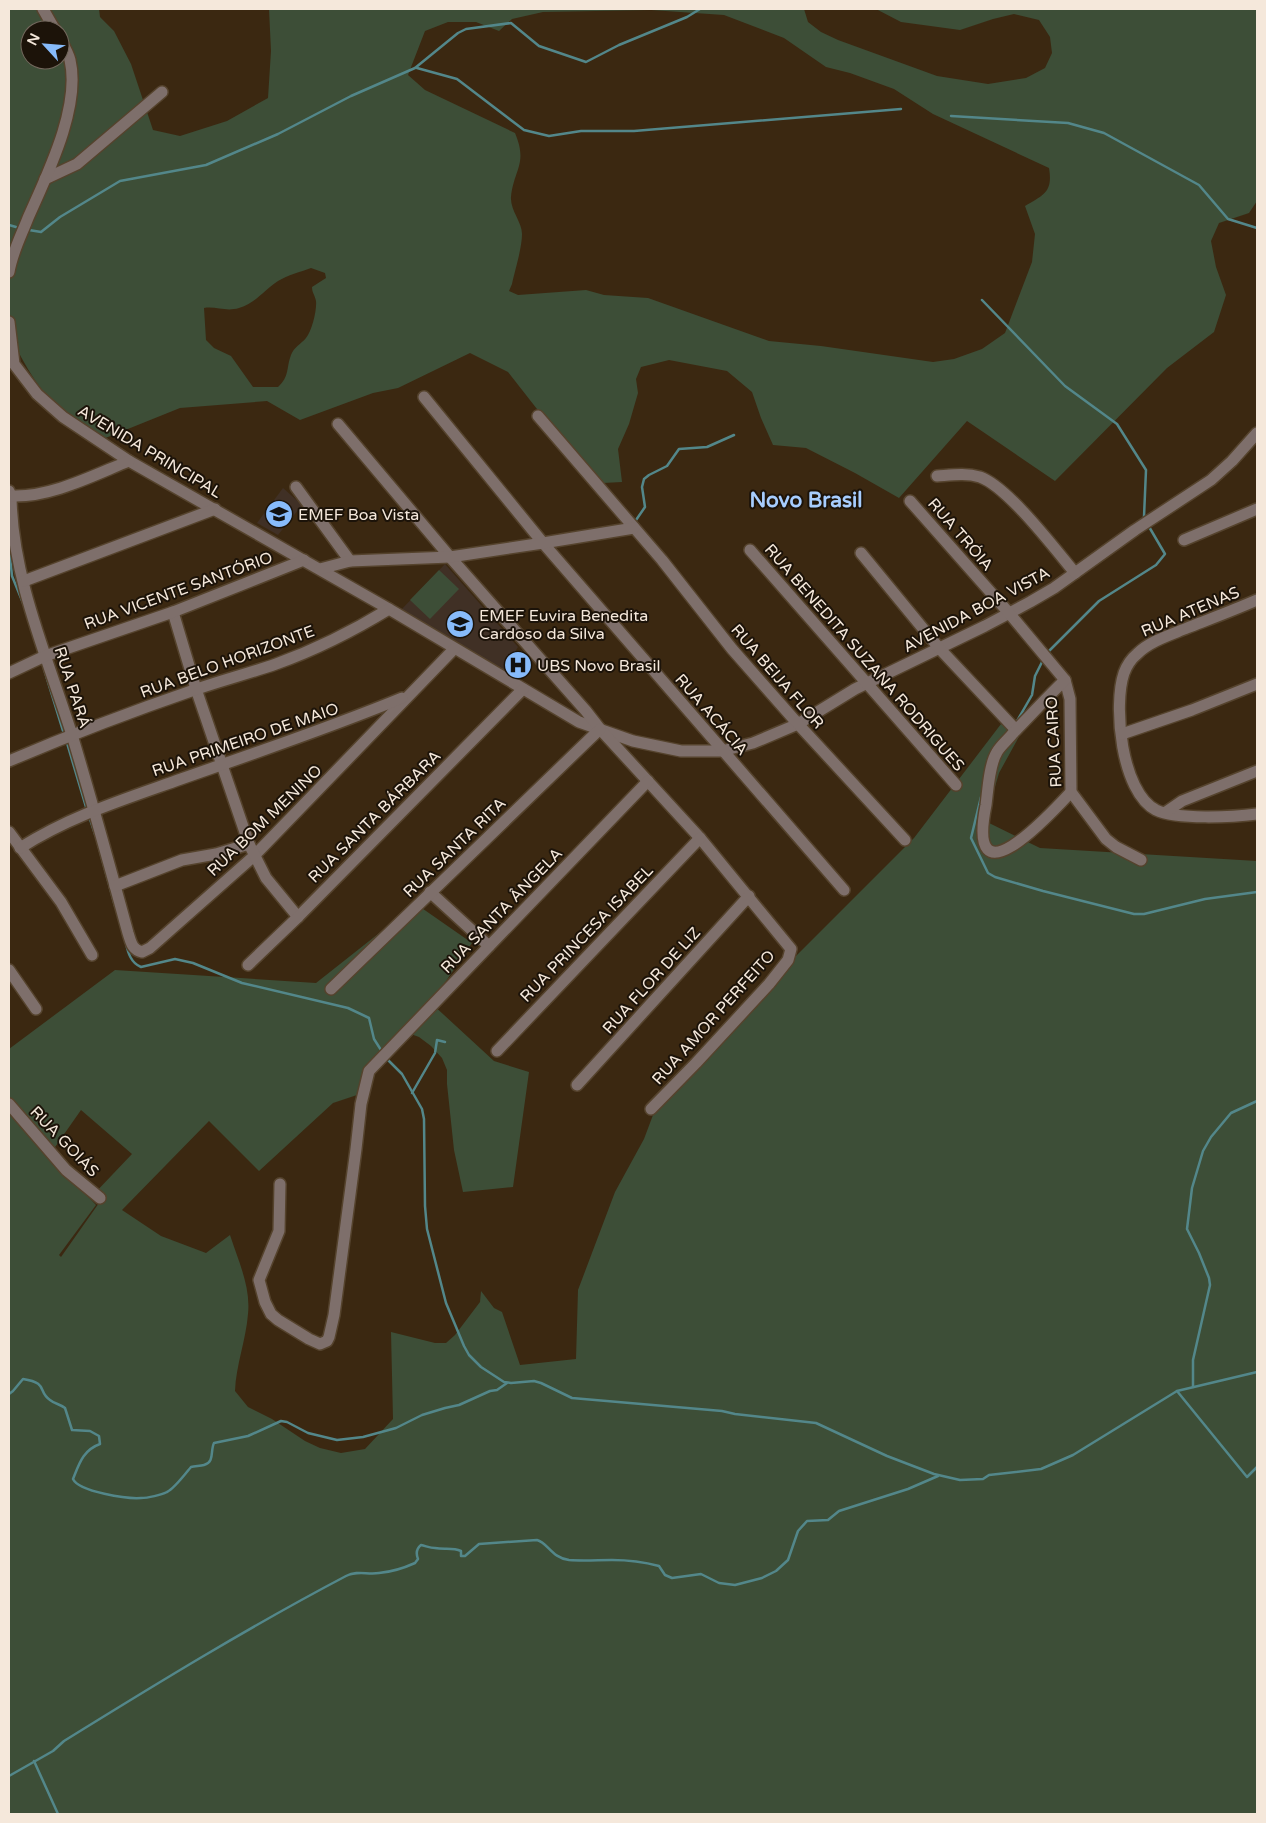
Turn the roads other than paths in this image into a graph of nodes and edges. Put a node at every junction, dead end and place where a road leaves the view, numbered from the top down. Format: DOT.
graph roads {
  1 [pos="43,9"];
  2 [pos="49,20"];
  3 [pos="70,59"];
  4 [pos="162,92"];
  5 [pos="45,179"];
  6 [pos="13,240"];
  7 [pos="9,272"];
  8 [pos="9,322"];
  9 [pos="11,365"];
  10 [pos="424,397"];
  11 [pos="538,416"];
  12 [pos="338,424"];
  13 [pos="1257,433"];
  14 [pos="129,460"];
  15 [pos="938,476"];
  16 [pos="296,487"];
  17 [pos="10,493"];
  18 [pos="910,501"];
  19 [pos="215,509"];
  20 [pos="1257,509"];
  21 [pos="634,528"];
  22 [pos="1184,540"];
  23 [pos="543,543"];
  24 [pos="750,550"];
  25 [pos="861,553"];
  26 [pos="450,557"];
  27 [pos="304,560"];
  28 [pos="350,561"];
  29 [pos="320,569"];
  30 [pos="1074,574"];
  31 [pos="24,581"];
  32 [pos="1257,600"];
  33 [pos="389,609"];
  34 [pos="173,612"];
  35 [pos="1009,613"];
  36 [pos="939,648"];
  37 [pos="454,649"];
  38 [pos="45,656"];
  39 [pos="9,673"];
  40 [pos="1065,680"];
  41 [pos="868,683"];
  42 [pos="1257,684"];
  43 [pos="196,689"];
  44 [pos="523,689"];
  45 [pos="407,696"];
  46 [pos="798,724"];
  47 [pos="600,729"];
  48 [pos="1016,730"];
  49 [pos="72,734"];
  50 [pos="1122,734"];
  51 [pos="766,737"];
  52 [pos="722,751"];
  53 [pos="9,761"];
  54 [pos="222,764"];
  55 [pos="1257,770"];
  56 [pos="648,781"];
  57 [pos="956,785"];
  58 [pos="1071,792"];
  59 [pos="94,810"];
  60 [pos="1166,812"];
  61 [pos="1257,814"];
  62 [pos="9,832"];
  63 [pos="700,838"];
  64 [pos="905,840"];
  65 [pos="249,844"];
  66 [pos="20,848"];
  67 [pos="254,856"];
  68 [pos="1141,860"];
  69 [pos="115,886"];
  70 [pos="844,890"];
  71 [pos="430,892"];
  72 [pos="748,896"];
  73 [pos="298,917"];
  74 [pos="488,946"];
  75 [pos="92,955"];
  76 [pos="248,965"];
  77 [pos="9,970"];
  78 [pos="331,989"];
  79 [pos="36,1008"];
  80 [pos="497,1051"];
  81 [pos="577,1085"];
  82 [pos="9,1104"];
  83 [pos="651,1109"];
  84 [pos="280,1184"];
  85 [pos="100,1198"];
  1 -- 2 [label="street"];
  3 -- 5 [label="street"];
  4 -- 5 [label="street"];
  5 -- 6 [label="street"];
  6 -- 7 [label="street"];
  8 -- 9 [label="street, AVENIDA PRINCIPAL"];
  9 -- 14 [label="street, AVENIDA PRINCIPAL"];
  10 -- 23 [label="street, RUA ACÁCIA"];
  11 -- 21 [label="street, RUA BEIJA FLOR"];
  12 -- 26 [label="street"];
  13 -- 30 [label="street, AVENIDA BOA VISTA"];
  14 -- 17 [label="street"];
  14 -- 19 [label="street, AVENIDA PRINCIPAL"];
  15 -- 30 [label="street"];
  16 -- 28 [label="street"];
  17 -- 31 [label="street, RUA PARÁ"];
  18 -- 35 [label="street, RUA TRÓIA"];
  19 -- 27 [label="street, AVENIDA PRINCIPAL"];
  19 -- 31 [label="street"];
  20 -- 22 [label="street"];
  21 -- 23 [label="street"];
  21 -- 46 [label="street, RUA BEIJA FLOR"];
  23 -- 26 [label="street"];
  23 -- 52 [label="street, RUA ACÁCIA"];
  24 -- 41 [label="street, RUA BENEDITA SUZANA RODRIGUES"];
  25 -- 36 [label="street"];
  26 -- 28 [label="street"];
  26 -- 47 [label="street"];
  27 -- 29 [label="street, AVENIDA PRINCIPAL"];
  27 -- 34 [label="street, RUA VICENTE SANTÓRIO"];
  28 -- 29 [label="street"];
  29 -- 33 [label="street, AVENIDA PRINCIPAL"];
  30 -- 35 [label="street, AVENIDA BOA VISTA"];
  31 -- 38 [label="street, RUA PARÁ"];
  32 -- 50 [label="street, RUA ATENAS"];
  33 -- 37 [label="street, AVENIDA PRINCIPAL"];
  33 -- 43 [label="street, RUA BELO HORIZONTE"];
  34 -- 38 [label="street, RUA VICENTE SANTÓRIO"];
  34 -- 43 [label="street"];
  35 -- 36 [label="street, AVENIDA BOA VISTA"];
  35 -- 40 [label="street, RUA TRÓIA"];
  36 -- 41 [label="street, AVENIDA BOA VISTA"];
  36 -- 48 [label="street"];
  37 -- 44 [label="street, AVENIDA PRINCIPAL"];
  37 -- 45 [label="street, RUA BOM MENINO"];
  38 -- 39 [label="street, RUA VICENTE SANTÓRIO"];
  38 -- 49 [label="street, RUA PARÁ"];
  40 -- 48 [label="street"];
  40 -- 58 [label="street, RUA CAIRO"];
  41 -- 46 [label="street, AVENIDA BOA VISTA"];
  41 -- 57 [label="street, RUA BENEDITA SUZANA RODRIGUES"];
  42 -- 50 [label="street"];
  43 -- 49 [label="street, RUA BELO HORIZONTE"];
  43 -- 54 [label="street"];
  44 -- 47 [label="street, AVENIDA PRINCIPAL"];
  44 -- 73 [label="street, RUA SANTA BÁRBARA"];
  45 -- 54 [label="street, RUA PRIMEIRO DE MAIO"];
  45 -- 67 [label="street, RUA BOM MENINO"];
  46 -- 51 [label="street, AVENIDA BOA VISTA"];
  46 -- 64 [label="street, RUA BEIJA FLOR"];
  47 -- 52 [label="street, AVENIDA PRINCIPAL"];
  47 -- 56 [label="street"];
  47 -- 71 [label="street, RUA SANTA RITA"];
  48 -- 58 [label="street"];
  49 -- 53 [label="street, RUA BELO HORIZONTE"];
  49 -- 59 [label="street, RUA PARÁ"];
  50 -- 60 [label="street, RUA ATENAS"];
  51 -- 52 [label="street, AVENIDA PRINCIPAL"];
  52 -- 70 [label="street, RUA ACÁCIA"];
  54 -- 59 [label="street, RUA PRIMEIRO DE MAIO"];
  54 -- 65 [label="street"];
  55 -- 60 [label="street"];
  56 -- 63 [label="street"];
  56 -- 74 [label="street, RUA SANTA ÂNGELA"];
  58 -- 68 [label="street, RUA CAIRO"];
  59 -- 66 [label="street, RUA PRIMEIRO DE MAIO"];
  59 -- 69 [label="street, RUA PARÁ"];
  60 -- 61 [label="street"];
  62 -- 66 [label="street"];
  63 -- 72 [label="street"];
  63 -- 80 [label="street, RUA PRINCESA ISABEL"];
  65 -- 67 [label="street"];
  65 -- 69 [label="street"];
  66 -- 75 [label="street"];
  67 -- 69 [label="street, RUA BOM MENINO"];
  67 -- 73 [label="street"];
  71 -- 74 [label="street"];
  71 -- 78 [label="street, RUA SANTA RITA"];
  72 -- 81 [label="street, RUA FLOR DE LIZ"];
  72 -- 83 [label="street, RUA AMOR PERFEITO"];
  73 -- 76 [label="street, RUA SANTA BÁRBARA"];
  74 -- 84 [label="street, RUA SANTA ÂNGELA"];
  77 -- 79 [label="street"];
  82 -- 85 [label="street, RUA GOIÁS"];
}
